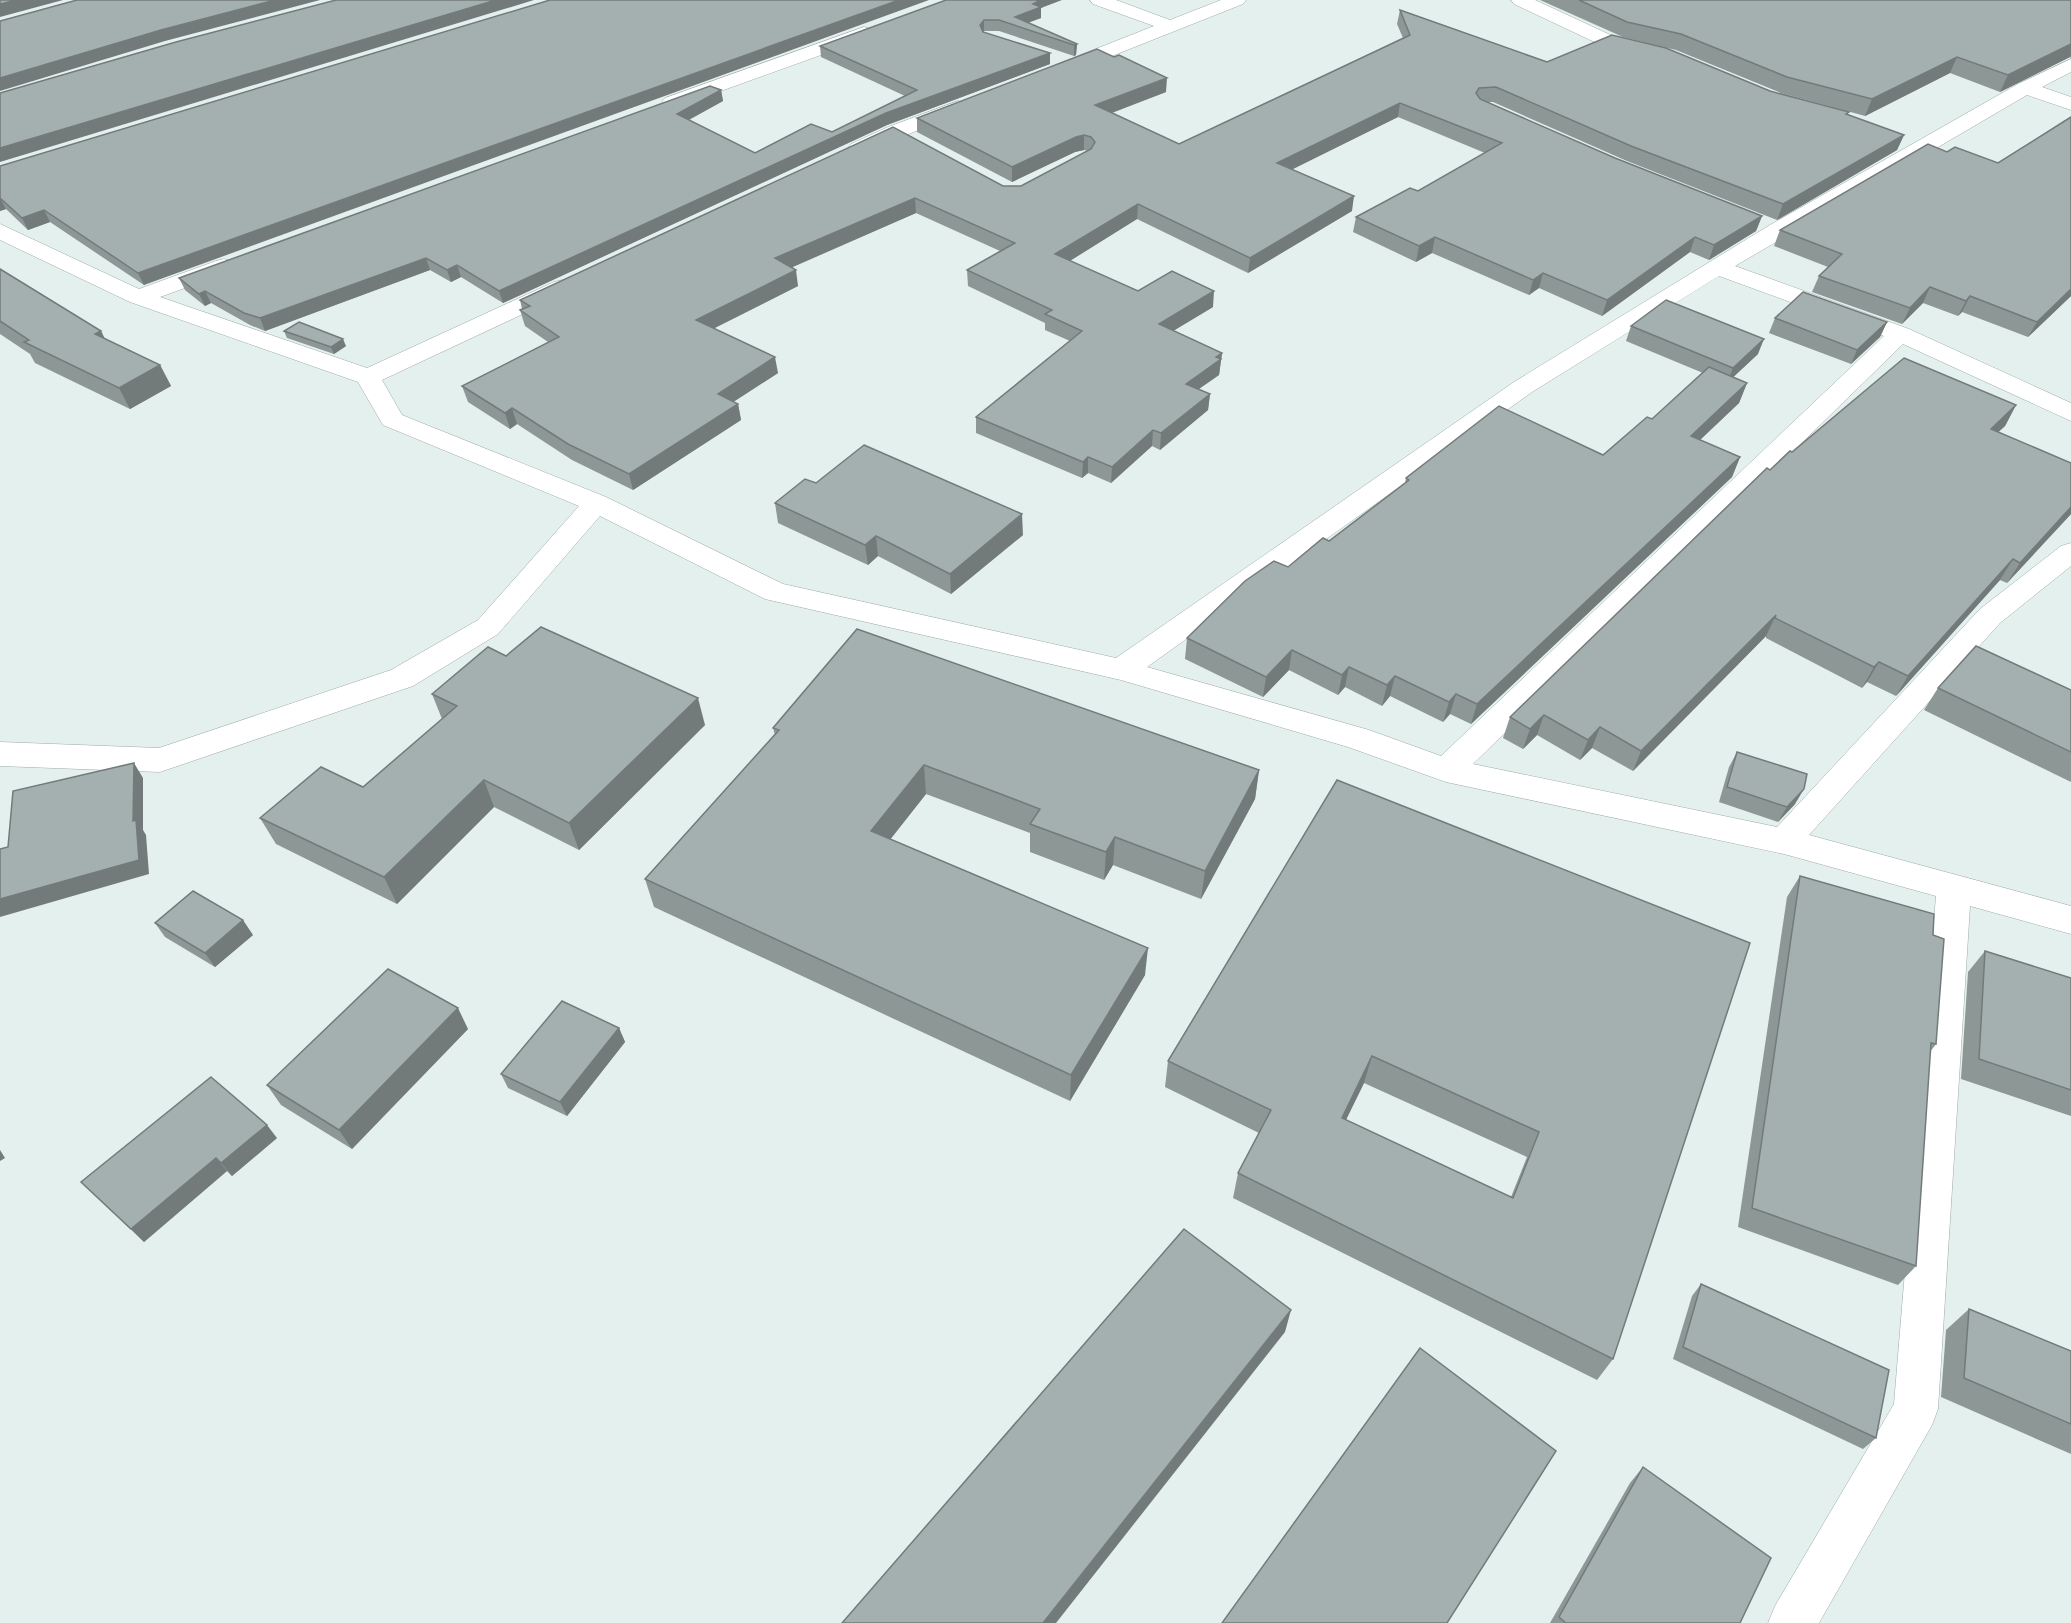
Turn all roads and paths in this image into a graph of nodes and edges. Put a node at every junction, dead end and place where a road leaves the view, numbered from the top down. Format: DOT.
graph roads {
  1 [pos="1099,0"];
  2 [pos="1237,0"];
  3 [pos="1520,0"];
  4 [pos="886,24"];
  5 [pos="1170,26"];
  6 [pos="1668,56"];
  7 [pos="2071,65"];
  8 [pos="1049,66"];
  9 [pos="2025,88"];
  10 [pos="980,99"];
  11 [pos="2071,104"];
  12 [pos="652,110"];
  13 [pos="895,131"];
  14 [pos="915,141"];
  15 [pos="841,156"];
  16 [pos="0,231"];
  17 [pos="239,261"];
  18 [pos="1718,268"];
  19 [pos="583,277"];
  20 [pos="138,297"];
  21 [pos="1900,334"];
  22 [pos="368,377"];
  23 [pos="2071,413"];
  24 [pos="596,502"];
  25 [pos="2071,552"];
  26 [pos="1121,670"];
  27 [pos="0,754"];
  28 [pos="1446,770"];
  29 [pos="1784,841"];
  30 [pos="1954,887"];
  31 [pos="2071,920"];
  32 [pos="1792,1623"];
  1 -- 5 [label="street"];
  2 -- 5 [label="street"];
  3 -- 6 [label="street"];
  4 -- 12 [label="street"];
  5 -- 8 [label="street"];
  7 -- 9 [label="street"];
  9 -- 11 [label="street"];
  9 -- 18 [label="street"];
  10 -- 13 [label="street"];
  13 -- 14 [label="street"];
  13 -- 15 [label="street"];
  16 -- 20 [label="street"];
  17 -- 20 [label="street"];
  18 -- 21 [label="street"];
  18 -- 26 [label="street"];
  19 -- 22 [label="street"];
  20 -- 22 [label="street"];
  21 -- 23 [label="street"];
  21 -- 28 [label="street"];
  22 -- 24 [label="street"];
  24 -- 26 [label="street"];
  24 -- 27 [label="street"];
  25 -- 29 [label="street"];
  26 -- 28 [label="street"];
  28 -- 29 [label="street"];
  29 -- 30 [label="street"];
  30 -- 31 [label="street"];
  30 -- 32 [label="street"];
}
